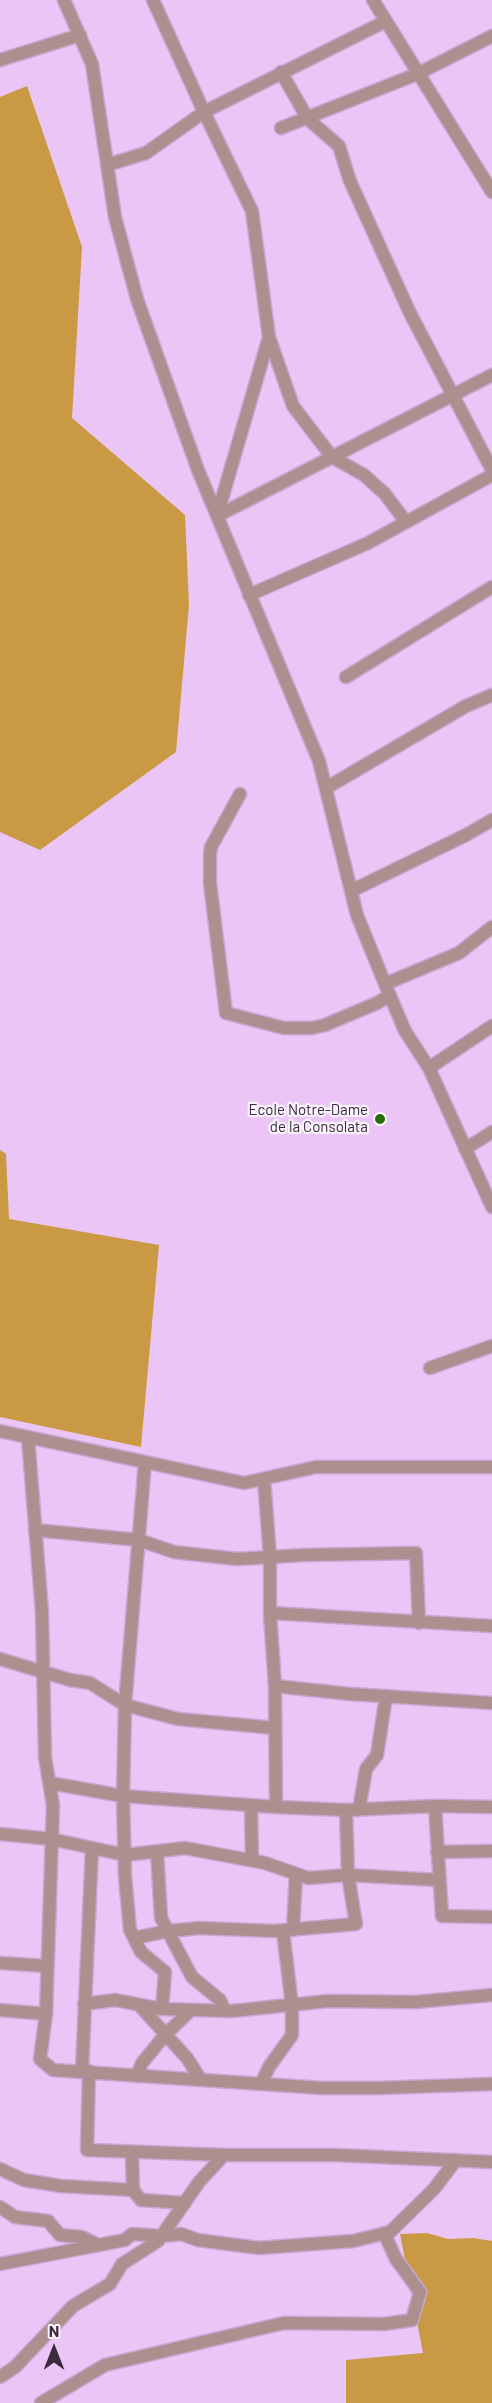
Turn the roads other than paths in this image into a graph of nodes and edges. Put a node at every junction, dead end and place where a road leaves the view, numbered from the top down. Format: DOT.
graph roads {
  1 [pos="64,0"];
  2 [pos="153,0"];
  3 [pos="373,0"];
  4 [pos="386,21"];
  5 [pos="80,35"];
  6 [pos="492,36"];
  7 [pos="0,60"];
  8 [pos="281,72"];
  9 [pos="417,74"];
  10 [pos="204,112"];
  11 [pos="308,119"];
  12 [pos="281,128"];
  13 [pos="107,165"];
  14 [pos="492,192"];
  15 [pos="269,337"];
  16 [pos="492,375"];
  17 [pos="453,396"];
  18 [pos="332,457"];
  19 [pos="492,470"];
  20 [pos="492,475"];
  21 [pos="217,516"];
  22 [pos="406,522"];
  23 [pos="492,587"];
  24 [pos="249,595"];
  25 [pos="346,677"];
  26 [pos="492,695"];
  27 [pos="326,788"];
  28 [pos="240,794"];
  29 [pos="492,820"];
  30 [pos="351,891"];
  31 [pos="492,927"];
  32 [pos="387,990"];
  33 [pos="492,1026"];
  34 [pos="429,1068"];
  35 [pos="492,1132"];
  36 [pos="465,1149"];
  37 [pos="492,1207"];
  38 [pos="492,1346"];
  39 [pos="430,1368"];
  40 [pos="0,1431"];
  41 [pos="28,1437"];
  42 [pos="146,1462"];
  43 [pos="492,1467"];
  44 [pos="264,1479"];
  45 [pos="35,1530"];
  46 [pos="139,1540"];
  47 [pos="270,1557"];
  48 [pos="270,1613"];
  49 [pos="419,1623"];
  50 [pos="492,1626"];
  51 [pos="0,1659"];
  52 [pos="43,1671"];
  53 [pos="275,1686"];
  54 [pos="386,1696"];
  55 [pos="492,1703"];
  56 [pos="125,1705"];
  57 [pos="275,1728"];
  58 [pos="50,1783"];
  59 [pos="123,1796"];
  60 [pos="251,1806"];
  61 [pos="435,1806"];
  62 [pos="492,1807"];
  63 [pos="276,1808"];
  64 [pos="353,1810"];
  65 [pos="0,1834"];
  66 [pos="51,1839"];
  67 [pos="92,1848"];
  68 [pos="157,1851"];
  69 [pos="492,1851"];
  70 [pos="437,1852"];
  71 [pos="125,1855"];
  72 [pos="252,1860"];
  73 [pos="296,1874"];
  74 [pos="348,1875"];
  75 [pos="438,1880"];
  76 [pos="492,1917"];
  77 [pos="288,1930"];
  78 [pos="168,1931"];
  79 [pos="134,1938"];
  80 [pos="0,1963"];
  81 [pos="47,1966"];
  82 [pos="492,1995"];
  83 [pos="84,2004"];
  84 [pos="138,2005"];
  85 [pos="292,2006"];
  86 [pos="162,2009"];
  87 [pos="0,2010"];
  88 [pos="191,2010"];
  89 [pos="225,2011"];
  90 [pos="46,2014"];
  91 [pos="165,2036"];
  92 [pos="85,2071"];
  93 [pos="137,2076"];
  94 [pos="201,2080"];
  95 [pos="261,2084"];
  96 [pos="492,2084"];
  97 [pos="132,2152"];
  98 [pos="224,2155"];
  99 [pos="456,2160"];
  100 [pos="492,2163"];
  101 [pos="0,2169"];
  102 [pos="133,2190"];
  103 [pos="185,2203"];
  104 [pos="0,2207"];
  105 [pos="384,2233"];
  106 [pos="162,2236"];
  107 [pos="98,2245"];
  108 [pos="0,2264"];
  109 [pos="0,2377"];
  110 [pos="41,2403"];
  1 -- 5 [label="street"];
  2 -- 10 [label="street"];
  3 -- 4 [label="street"];
  4 -- 8 [label="street"];
  4 -- 9 [label="street"];
  5 -- 7 [label="street"];
  5 -- 13 [label="street"];
  6 -- 9 [label="street"];
  8 -- 10 [label="street"];
  8 -- 11 [label="street"];
  9 -- 11 [label="street"];
  9 -- 14 [label="street"];
  10 -- 13 [label="street"];
  10 -- 15 [label="street"];
  11 -- 12 [label="street"];
  11 -- 17 [label="street"];
  13 -- 21 [label="street"];
  15 -- 18 [label="street"];
  15 -- 21 [label="street"];
  16 -- 17 [label="street"];
  17 -- 18 [label="street"];
  17 -- 19 [label="street"];
  18 -- 21 [label="street"];
  18 -- 22 [label="street"];
  20 -- 22 [label="street"];
  21 -- 24 [label="street"];
  22 -- 24 [label="street"];
  23 -- 25 [label="street"];
  24 -- 27 [label="street"];
  26 -- 27 [label="street"];
  27 -- 30 [label="street"];
  28 -- 32 [label="street"];
  29 -- 30 [label="street"];
  30 -- 32 [label="street"];
  31 -- 32 [label="street"];
  32 -- 34 [label="street"];
  33 -- 34 [label="street"];
  34 -- 36 [label="street"];
  35 -- 36 [label="street"];
  36 -- 37 [label="street"];
  38 -- 39 [label="street"];
  40 -- 41 [label="street"];
  41 -- 42 [label="street"];
  41 -- 45 [label="street"];
  42 -- 44 [label="street"];
  42 -- 46 [label="street"];
  43 -- 44 [label="street"];
  44 -- 47 [label="street"];
  45 -- 46 [label="street"];
  45 -- 52 [label="street"];
  46 -- 47 [label="street"];
  46 -- 56 [label="street"];
  47 -- 48 [label="street"];
  47 -- 49 [label="street"];
  48 -- 49 [label="street"];
  48 -- 53 [label="street"];
  49 -- 50 [label="street"];
  51 -- 52 [label="street"];
  52 -- 56 [label="street"];
  52 -- 58 [label="street"];
  53 -- 54 [label="street"];
  53 -- 57 [label="street"];
  54 -- 55 [label="street"];
  54 -- 64 [label="street"];
  56 -- 57 [label="street"];
  56 -- 59 [label="street"];
  57 -- 63 [label="street"];
  58 -- 59 [label="street"];
  58 -- 66 [label="street"];
  59 -- 60 [label="street"];
  59 -- 71 [label="street"];
  60 -- 63 [label="street"];
  60 -- 72 [label="street"];
  61 -- 62 [label="street"];
  61 -- 64 [label="street"];
  61 -- 70 [label="street"];
  63 -- 64 [label="street"];
  64 -- 74 [label="street"];
  65 -- 66 [label="street"];
  66 -- 67 [label="street"];
  66 -- 81 [label="street"];
  67 -- 71 [label="street"];
  67 -- 83 [label="street"];
  68 -- 71 [label="street"];
  68 -- 72 [label="street"];
  68 -- 78 [label="street"];
  69 -- 70 [label="street"];
  70 -- 75 [label="street"];
  71 -- 79 [label="street"];
  72 -- 73 [label="street"];
  73 -- 74 [label="street"];
  73 -- 77 [label="street"];
  74 -- 75 [label="street"];
  74 -- 77 [label="street"];
  75 -- 76 [label="street"];
  77 -- 78 [label="street"];
  77 -- 85 [label="street"];
  78 -- 79 [label="street"];
  78 -- 89 [label="street"];
  79 -- 86 [label="street"];
  80 -- 81 [label="street"];
  81 -- 90 [label="street"];
  82 -- 85 [label="street"];
  83 -- 84 [label="street"];
  83 -- 92 [label="street"];
  84 -- 86 [label="street"];
  84 -- 91 [label="street"];
  85 -- 89 [label="street"];
  85 -- 95 [label="street"];
  86 -- 88 [label="street"];
  87 -- 90 [label="street"];
  88 -- 89 [label="street"];
  88 -- 91 [label="street"];
  90 -- 92 [label="street"];
  91 -- 93 [label="street"];
  91 -- 94 [label="street"];
  92 -- 93 [label="street"];
  92 -- 97 [label="street"];
  93 -- 94 [label="street"];
  94 -- 95 [label="street"];
  95 -- 96 [label="street"];
  97 -- 98 [label="street"];
  97 -- 102 [label="street"];
  98 -- 99 [label="street"];
  98 -- 103 [label="street"];
  99 -- 100 [label="street"];
  99 -- 105 [label="street"];
  101 -- 102 [label="street"];
  102 -- 103 [label="street"];
  103 -- 106 [label="street"];
  104 -- 107 [label="street"];
  105 -- 106 [label="street"];
  105 -- 110 [label="street"];
  106 -- 107 [label="street"];
  106 -- 109 [label="street"];
  107 -- 108 [label="street"];
}
